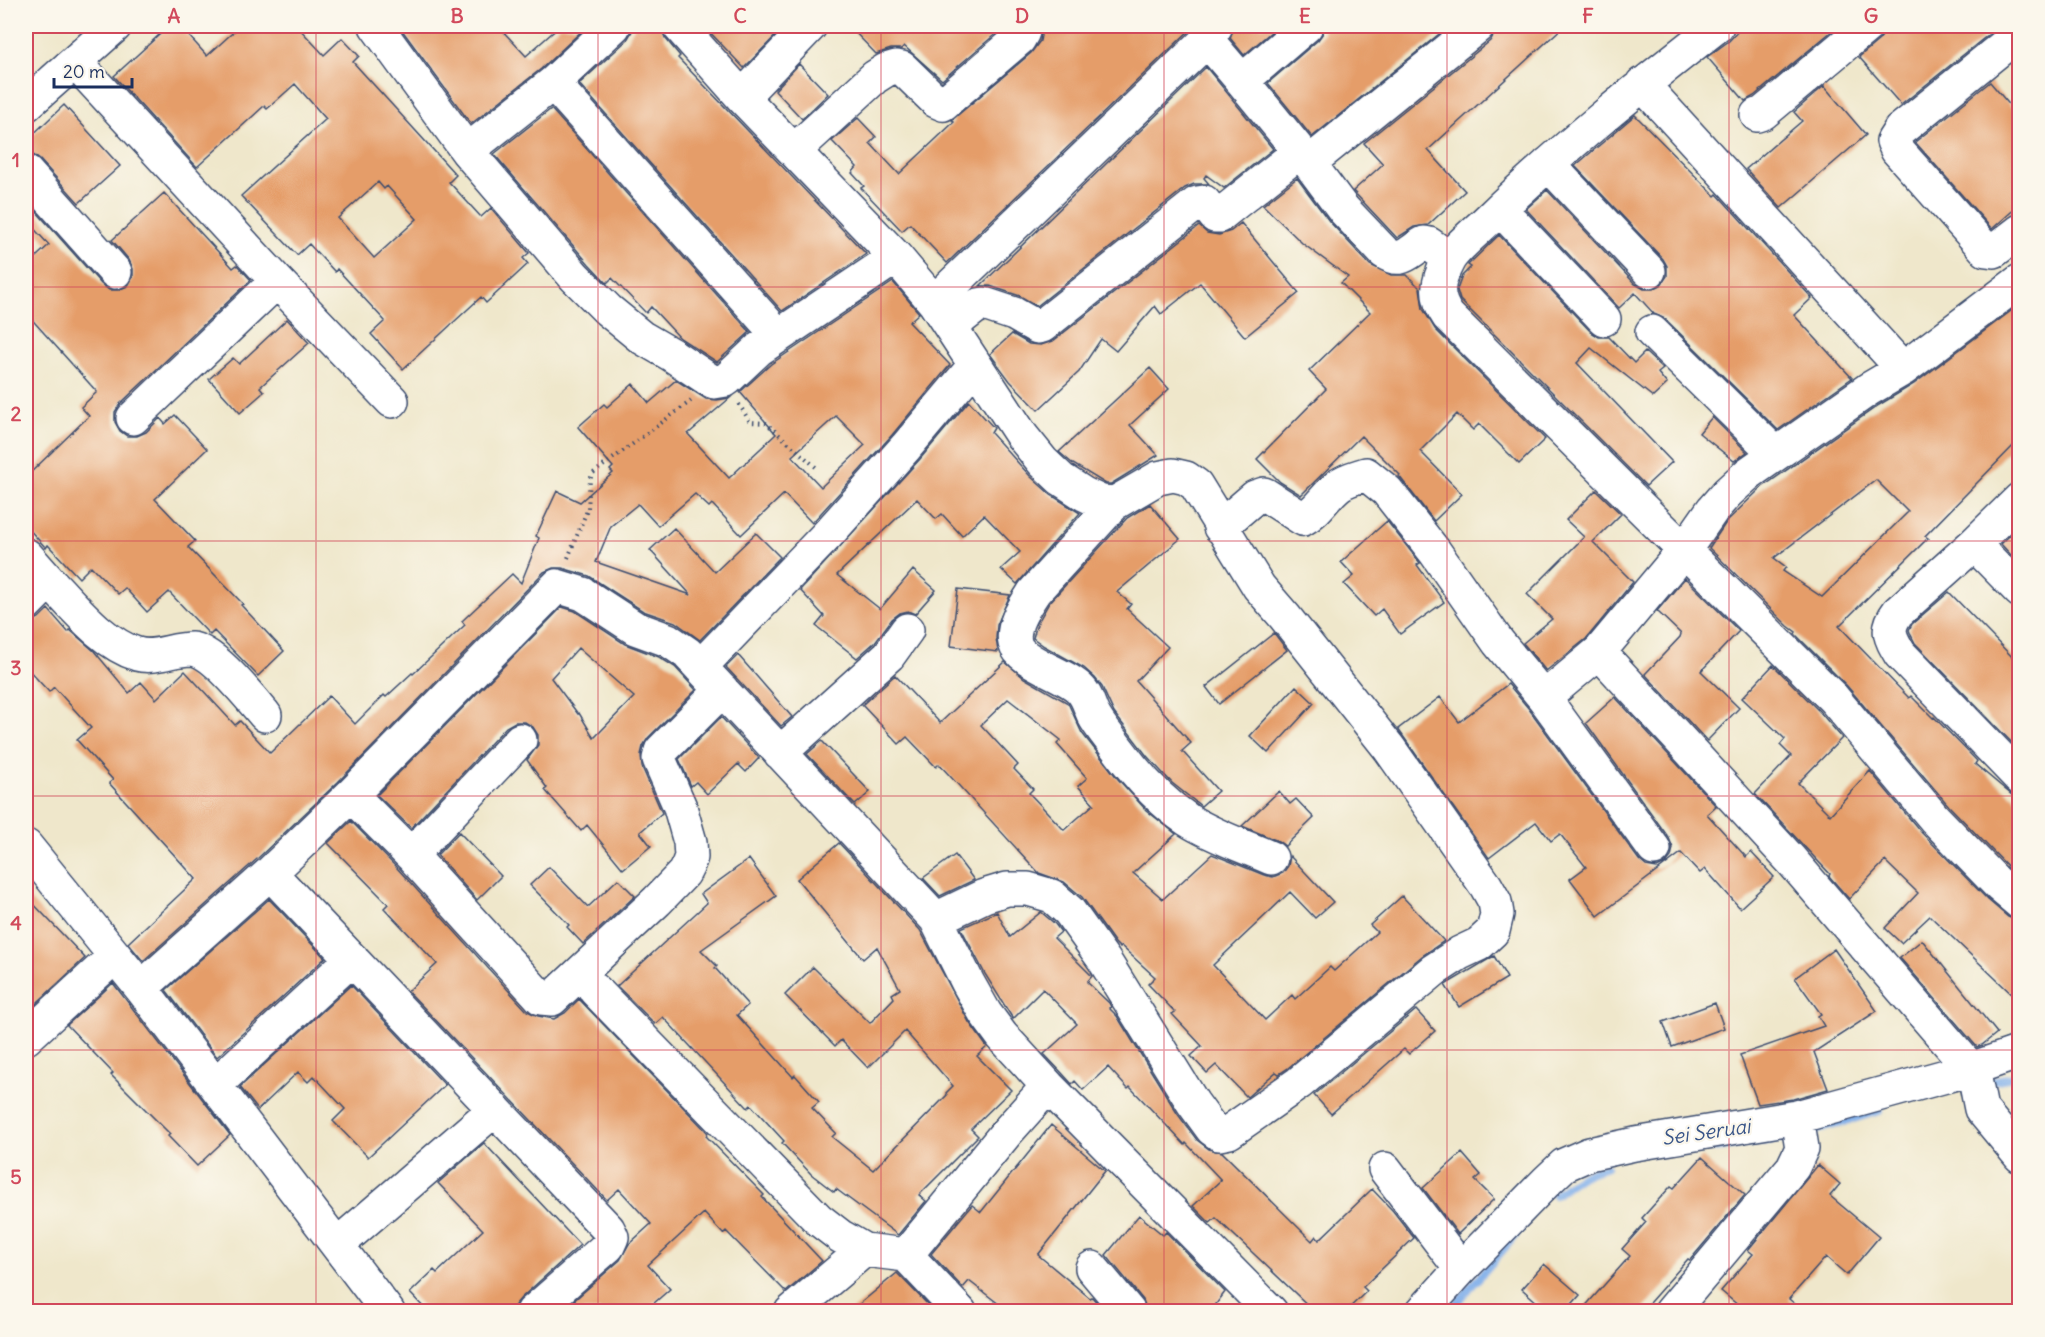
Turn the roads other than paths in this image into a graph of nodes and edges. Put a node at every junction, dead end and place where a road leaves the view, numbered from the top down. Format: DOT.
graph roads {
  1 [pos="115,26"];
  2 [pos="376,26"];
  3 [pos="615,26"];
  4 [pos="679,26"];
  5 [pos="810,26"];
  6 [pos="1017,26"];
  7 [pos="1306,26"];
  8 [pos="1478,26"];
  9 [pos="1717,26"];
  10 [pos="1867,26"];
  11 [pos="1211,33"];
  12 [pos="2019,33"];
  13 [pos="75,62"];
  14 [pos="1242,81"];
  15 [pos="553,83"];
  16 [pos="1642,84"];
  17 [pos="742,97"];
  18 [pos="26,105"];
  19 [pos="1757,115"];
  20 [pos="467,151"];
  21 [pos="794,151"];
  22 [pos="1304,157"];
  23 [pos="1548,164"];
  24 [pos="26,172"];
  25 [pos="1500,209"];
  26 [pos="2019,231"];
  27 [pos="896,257"];
  28 [pos="1449,258"];
  29 [pos="1649,271"];
  30 [pos="116,272"];
  31 [pos="277,281"];
  32 [pos="2019,281"];
  33 [pos="942,314"];
  34 [pos="1604,319"];
  35 [pos="1652,332"];
  36 [pos="778,335"];
  37 [pos="975,365"];
  38 [pos="1903,369"];
  39 [pos="392,401"];
  40 [pos="133,418"];
  41 [pos="1776,454"];
  42 [pos="2019,499"];
  43 [pos="1115,503"];
  44 [pos="1220,527"];
  45 [pos="1974,544"];
  46 [pos="1685,549"];
  47 [pos="26,555"];
  48 [pos="49,581"];
  49 [pos="2019,591"];
  50 [pos="26,604"];
  51 [pos="907,630"];
  52 [pos="1599,652"];
  53 [pos="700,667"];
  54 [pos="722,690"];
  55 [pos="1544,698"];
  56 [pos="266,715"];
  57 [pos="520,740"];
  58 [pos="780,753"];
  59 [pos="2019,778"];
  60 [pos="351,795"];
  61 [pos="26,846"];
  62 [pos="1654,849"];
  63 [pos="411,855"];
  64 [pos="1271,858"];
  65 [pos="270,873"];
  66 [pos="35,880"];
  67 [pos="2019,903"];
  68 [pos="936,919"];
  69 [pos="114,957"];
  70 [pos="352,959"];
  71 [pos="141,988"];
  72 [pos="596,990"];
  73 [pos="26,1038"];
  74 [pos="2019,1052"];
  75 [pos="1975,1080"];
  76 [pos="215,1085"];
  77 [pos="1048,1086"];
  78 [pos="494,1110"];
  79 [pos="1799,1131"];
  80 [pos="2019,1156"];
  81 [pos="1385,1169"];
  82 [pos="337,1245"];
  83 [pos="864,1250"];
  84 [pos="906,1255"];
  85 [pos="1092,1268"];
  86 [pos="1461,1269"];
  87 [pos="950,1308"];
  88 [pos="388,1311"];
  89 [pos="533,1311"];
  90 [pos="791,1311"];
  91 [pos="1129,1311"];
  92 [pos="1270,1311"];
  93 [pos="1422,1311"];
  94 [pos="1671,1311"];
  1 -- 13 [label="street"];
  2 -- 20 [label="street"];
  3 -- 15 [label="street"];
  4 -- 17 [label="street"];
  5 -- 17 [label="street"];
  6 -- 21 [label="street"];
  7 -- 14 [label="street"];
  8 -- 22 [label="street"];
  9 -- 16 [label="street"];
  10 -- 19 [label="street"];
  11 -- 14 [label="street"];
  11 -- 33 [label="street"];
  12 -- 26 [label="street"];
  13 -- 18 [label="street"];
  13 -- 31 [label="street"];
  14 -- 22 [label="street"];
  15 -- 20 [label="street"];
  15 -- 36 [label="street"];
  16 -- 23 [label="street"];
  16 -- 38 [label="street"];
  17 -- 21 [label="street"];
  20 -- 36 [label="street"];
  21 -- 27 [label="street"];
  22 -- 28 [label="street"];
  22 -- 33 [label="street"];
  23 -- 25 [label="street"];
  23 -- 29 [label="street"];
  24 -- 30 [label="street"];
  25 -- 28 [label="street"];
  25 -- 34 [label="street"];
  27 -- 33 [label="street"];
  27 -- 36 [label="street"];
  28 -- 46 [label="street"];
  31 -- 39 [label="street"];
  31 -- 40 [label="street"];
  32 -- 38 [label="street"];
  33 -- 37 [label="street"];
  35 -- 41 [label="street"];
  37 -- 43 [label="street"];
  37 -- 53 [label="street"];
  38 -- 41 [label="street"];
  41 -- 46 [label="street"];
  42 -- 45 [label="street"];
  43 -- 44 [label="street"];
  43 -- 64 [label="street"];
  44 -- 55 [label="street"];
  44 -- 68 [label="street"];
  45 -- 49 [label="street"];
  45 -- 59 [label="street"];
  46 -- 52 [label="street"];
  46 -- 67 [label="street"];
  47 -- 48 [label="street"];
  48 -- 50 [label="street"];
  48 -- 56 [label="street"];
  51 -- 58 [label="street"];
  52 -- 55 [label="street"];
  52 -- 75 [label="street"];
  53 -- 54 [label="street"];
  53 -- 60 [label="street"];
  54 -- 58 [label="street"];
  54 -- 63 [label="street"];
  55 -- 62 [label="street"];
  57 -- 63 [label="street"];
  58 -- 68 [label="street"];
  60 -- 63 [label="street"];
  60 -- 65 [label="street"];
  61 -- 66 [label="street"];
  65 -- 70 [label="street"];
  65 -- 71 [label="street"];
  66 -- 69 [label="street"];
  68 -- 77 [label="street"];
  69 -- 71 [label="street"];
  69 -- 73 [label="street"];
  70 -- 76 [label="street"];
  70 -- 78 [label="street"];
  71 -- 76 [label="street"];
  72 -- 83 [label="street"];
  74 -- 75 [label="street"];
  75 -- 79 [label="street"];
  75 -- 80 [label="street"];
  76 -- 82 [label="street"];
  77 -- 84 [label="street"];
  77 -- 92 [label="street"];
  78 -- 82 [label="street"];
  78 -- 89 [label="street"];
  79 -- 86 [label="street"];
  79 -- 94 [label="street"];
  81 -- 86 [label="street"];
  82 -- 88 [label="street"];
  83 -- 84 [label="street"];
  83 -- 90 [label="street"];
  84 -- 87 [label="street"];
  85 -- 91 [label="street"];
  86 -- 93 [label="street"];
}
